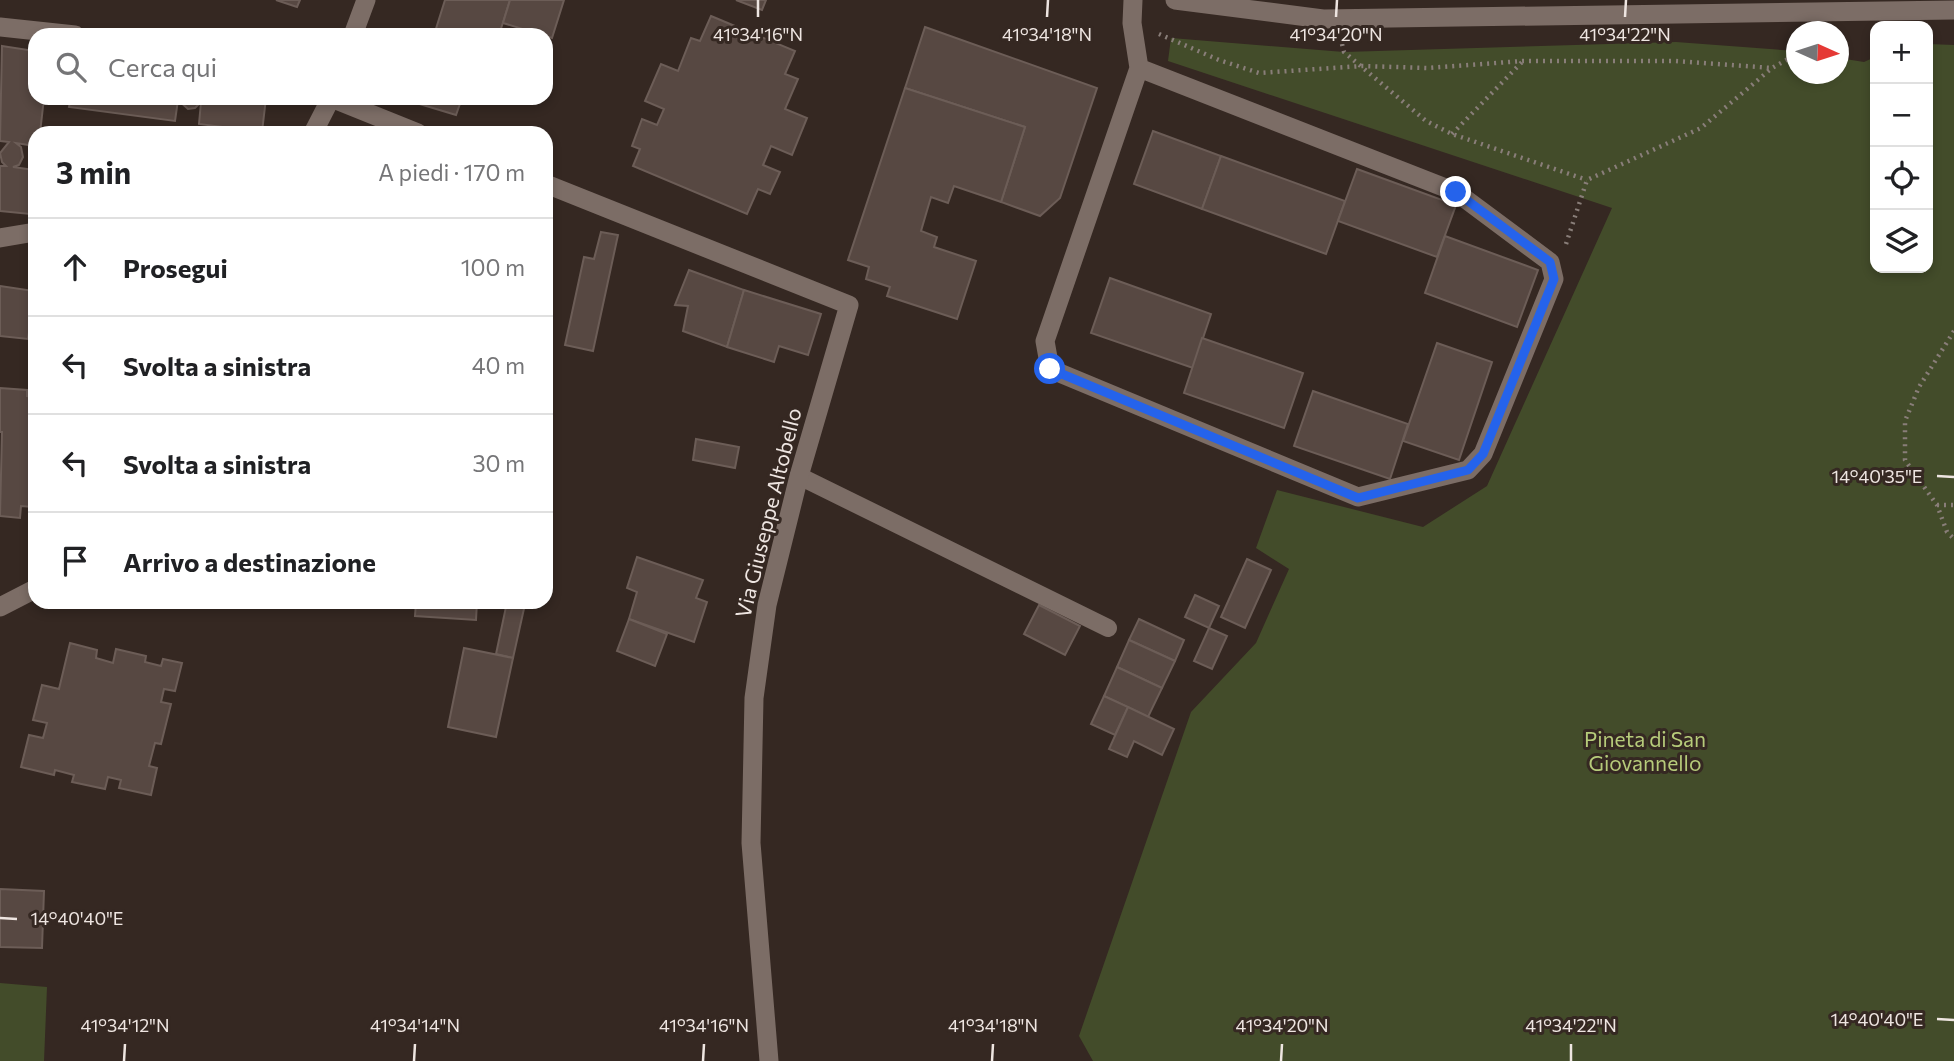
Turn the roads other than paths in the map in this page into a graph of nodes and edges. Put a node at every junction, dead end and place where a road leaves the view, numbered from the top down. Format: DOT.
graph roads {
  1 [pos="366,0"];
  2 [pos="1133,0"];
  3 [pos="1175,0"];
  4 [pos="1954,10"];
  5 [pos="0,27"];
  6 [pos="356,28"];
  7 [pos="28,30"];
  8 [pos="1139,68"];
  9 [pos="327,105"];
  10 [pos="348,105"];
  11 [pos="317,126"];
  12 [pos="401,126"];
  13 [pos="553,187"];
  14 [pos="28,233"];
  15 [pos="0,238"];
  16 [pos="799,476"];
  17 [pos="28,593"];
  18 [pos="0,607"];
  19 [pos="1108,628"];
  20 [pos="769,1061"];
  1 -- 6 [label="street"];
  2 -- 8 [label="street"];
  3 -- 4 [label="street"];
  5 -- 7 [label="street"];
  8 -- 8 [label="street"];
  9 -- 11 [label="street"];
  10 -- 12 [label="street"];
  13 -- 16 [label="street, Via Giuseppe Altobello"];
  14 -- 15 [label="street"];
  16 -- 19 [label="lane"];
  16 -- 20 [label="street, Via Giuseppe Altobello"];
  17 -- 18 [label="street"];
}
